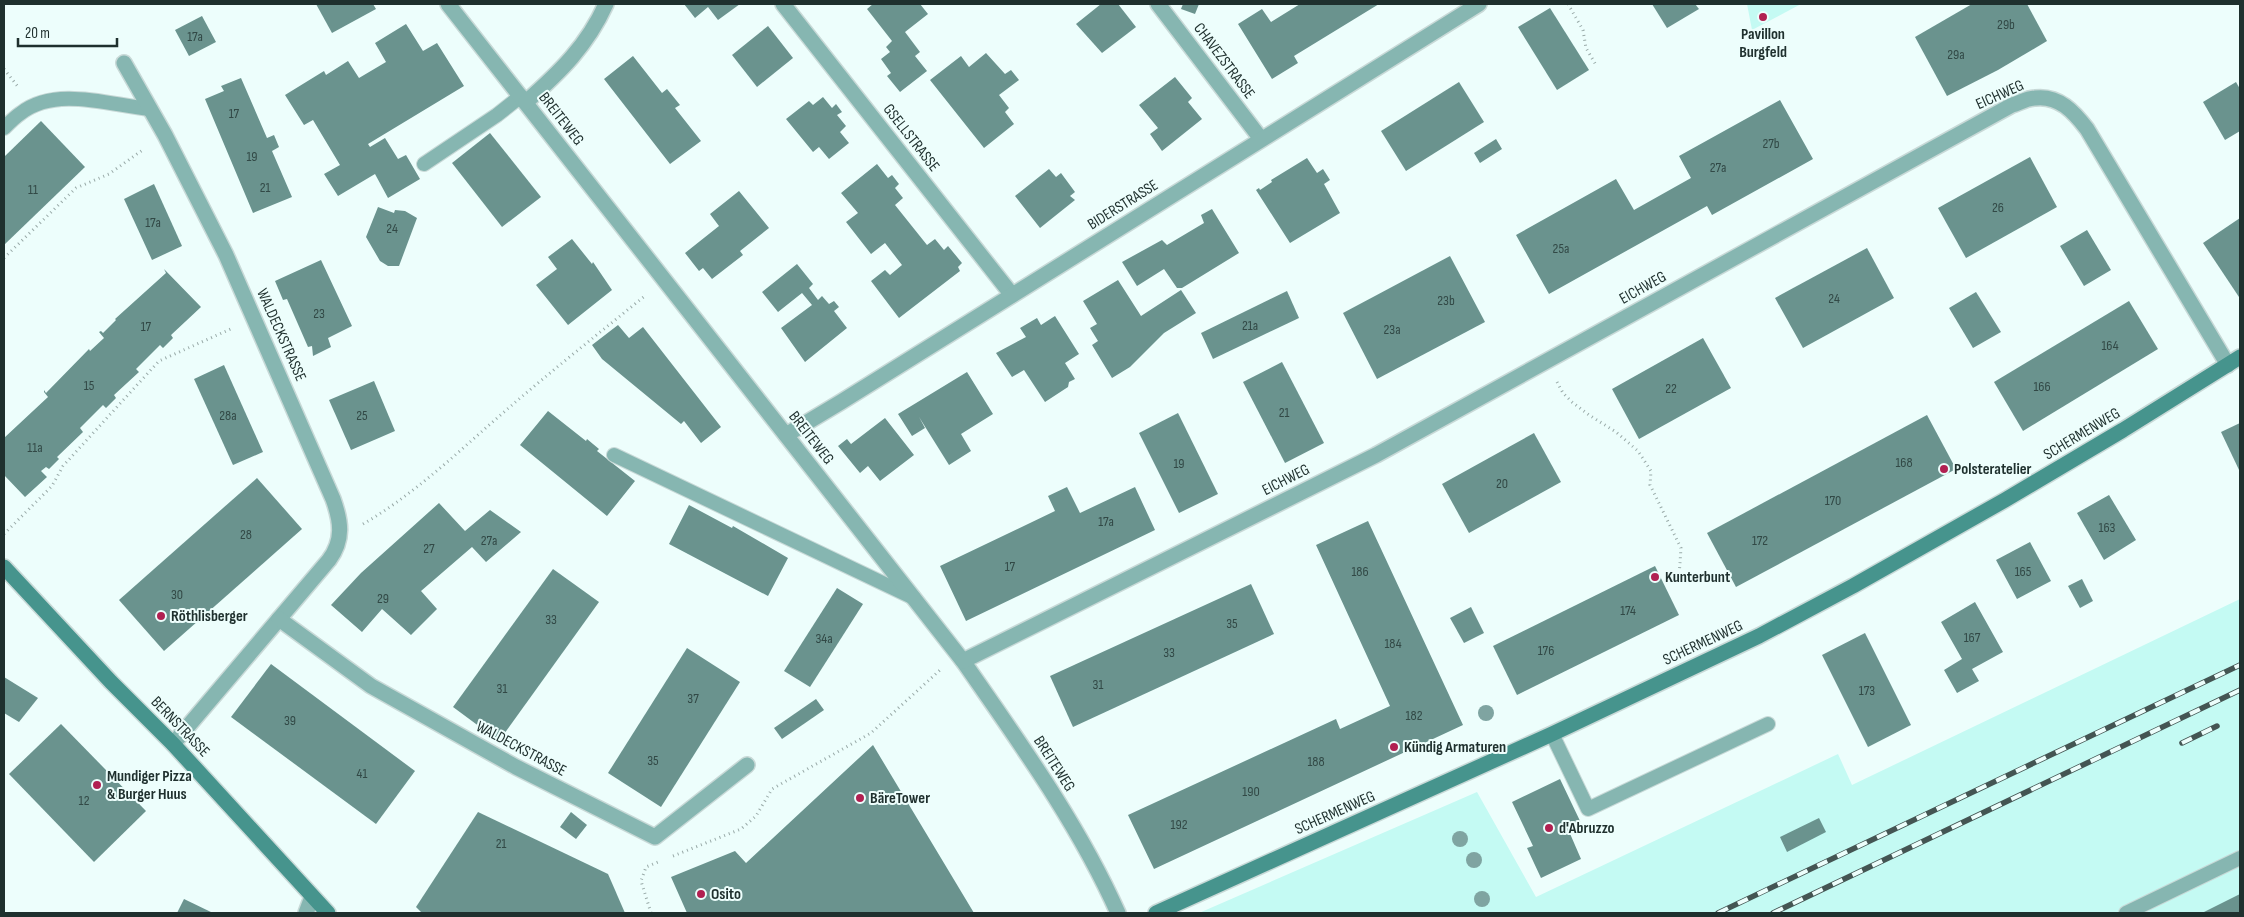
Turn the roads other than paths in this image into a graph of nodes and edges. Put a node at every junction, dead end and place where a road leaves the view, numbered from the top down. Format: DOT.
graph roads {
  1 [pos="448,4"];
  2 [pos="606,4"];
  3 [pos="783,4"];
  4 [pos="1158,4"];
  5 [pos="1479,4"];
  6 [pos="124,63"];
  7 [pos="524,99"];
  8 [pos="149,110"];
  9 [pos="4,128"];
  10 [pos="1262,139"];
  11 [pos="424,164"];
  12 [pos="1012,295"];
  13 [pos="2234,361"];
  14 [pos="786,435"];
  15 [pos="614,455"];
  16 [pos="4,567"];
  17 [pos="914,598"];
  18 [pos="279,619"];
  19 [pos="963,661"];
  20 [pos="1768,724"];
  21 [pos="1552,734"];
  22 [pos="173,744"];
  23 [pos="747,765"];
  24 [pos="2240,858"];
  25 [pos="312,897"];
  26 [pos="306,913"];
  27 [pos="328,913"];
  28 [pos="1118,913"];
  29 [pos="1156,913"];
  30 [pos="2126,913"];
  1 -- 7 [label="street, BREITEWEG"];
  2 -- 7 [label="street"];
  3 -- 12 [label="street, GSELLSTRASSE"];
  4 -- 10 [label="street, CHAVEZSTRASSE"];
  5 -- 10 [label="street, BIDERSTRASSE"];
  6 -- 8 [label="street, WALDECKSTRASSE"];
  7 -- 11 [label="lane"];
  7 -- 14 [label="street, BREITEWEG"];
  8 -- 9 [label="lane"];
  8 -- 18 [label="street, WALDECKSTRASSE"];
  10 -- 12 [label="street, BIDERSTRASSE"];
  12 -- 14 [label="street, BIDERSTRASSE"];
  13 -- 19 [label="street, EICHWEG"];
  13 -- 21 [label="street, SCHERMENWEG"];
  14 -- 17 [label="street, BREITEWEG"];
  15 -- 17 [label="lane"];
  16 -- 22 [label="street, BERNSTRASSE"];
  17 -- 19 [label="street, BREITEWEG"];
  18 -- 22 [label="street"];
  18 -- 23 [label="street, WALDECKSTRASSE"];
  19 -- 28 [label="street, BREITEWEG"];
  20 -- 21 [label="lane"];
  21 -- 29 [label="street, SCHERMENWEG"];
  22 -- 25 [label="street, BERNSTRASSE"];
  24 -- 30 [label="lane"];
  25 -- 26 [label="street"];
  25 -- 27 [label="street, BERNSTRASSE"];
}
